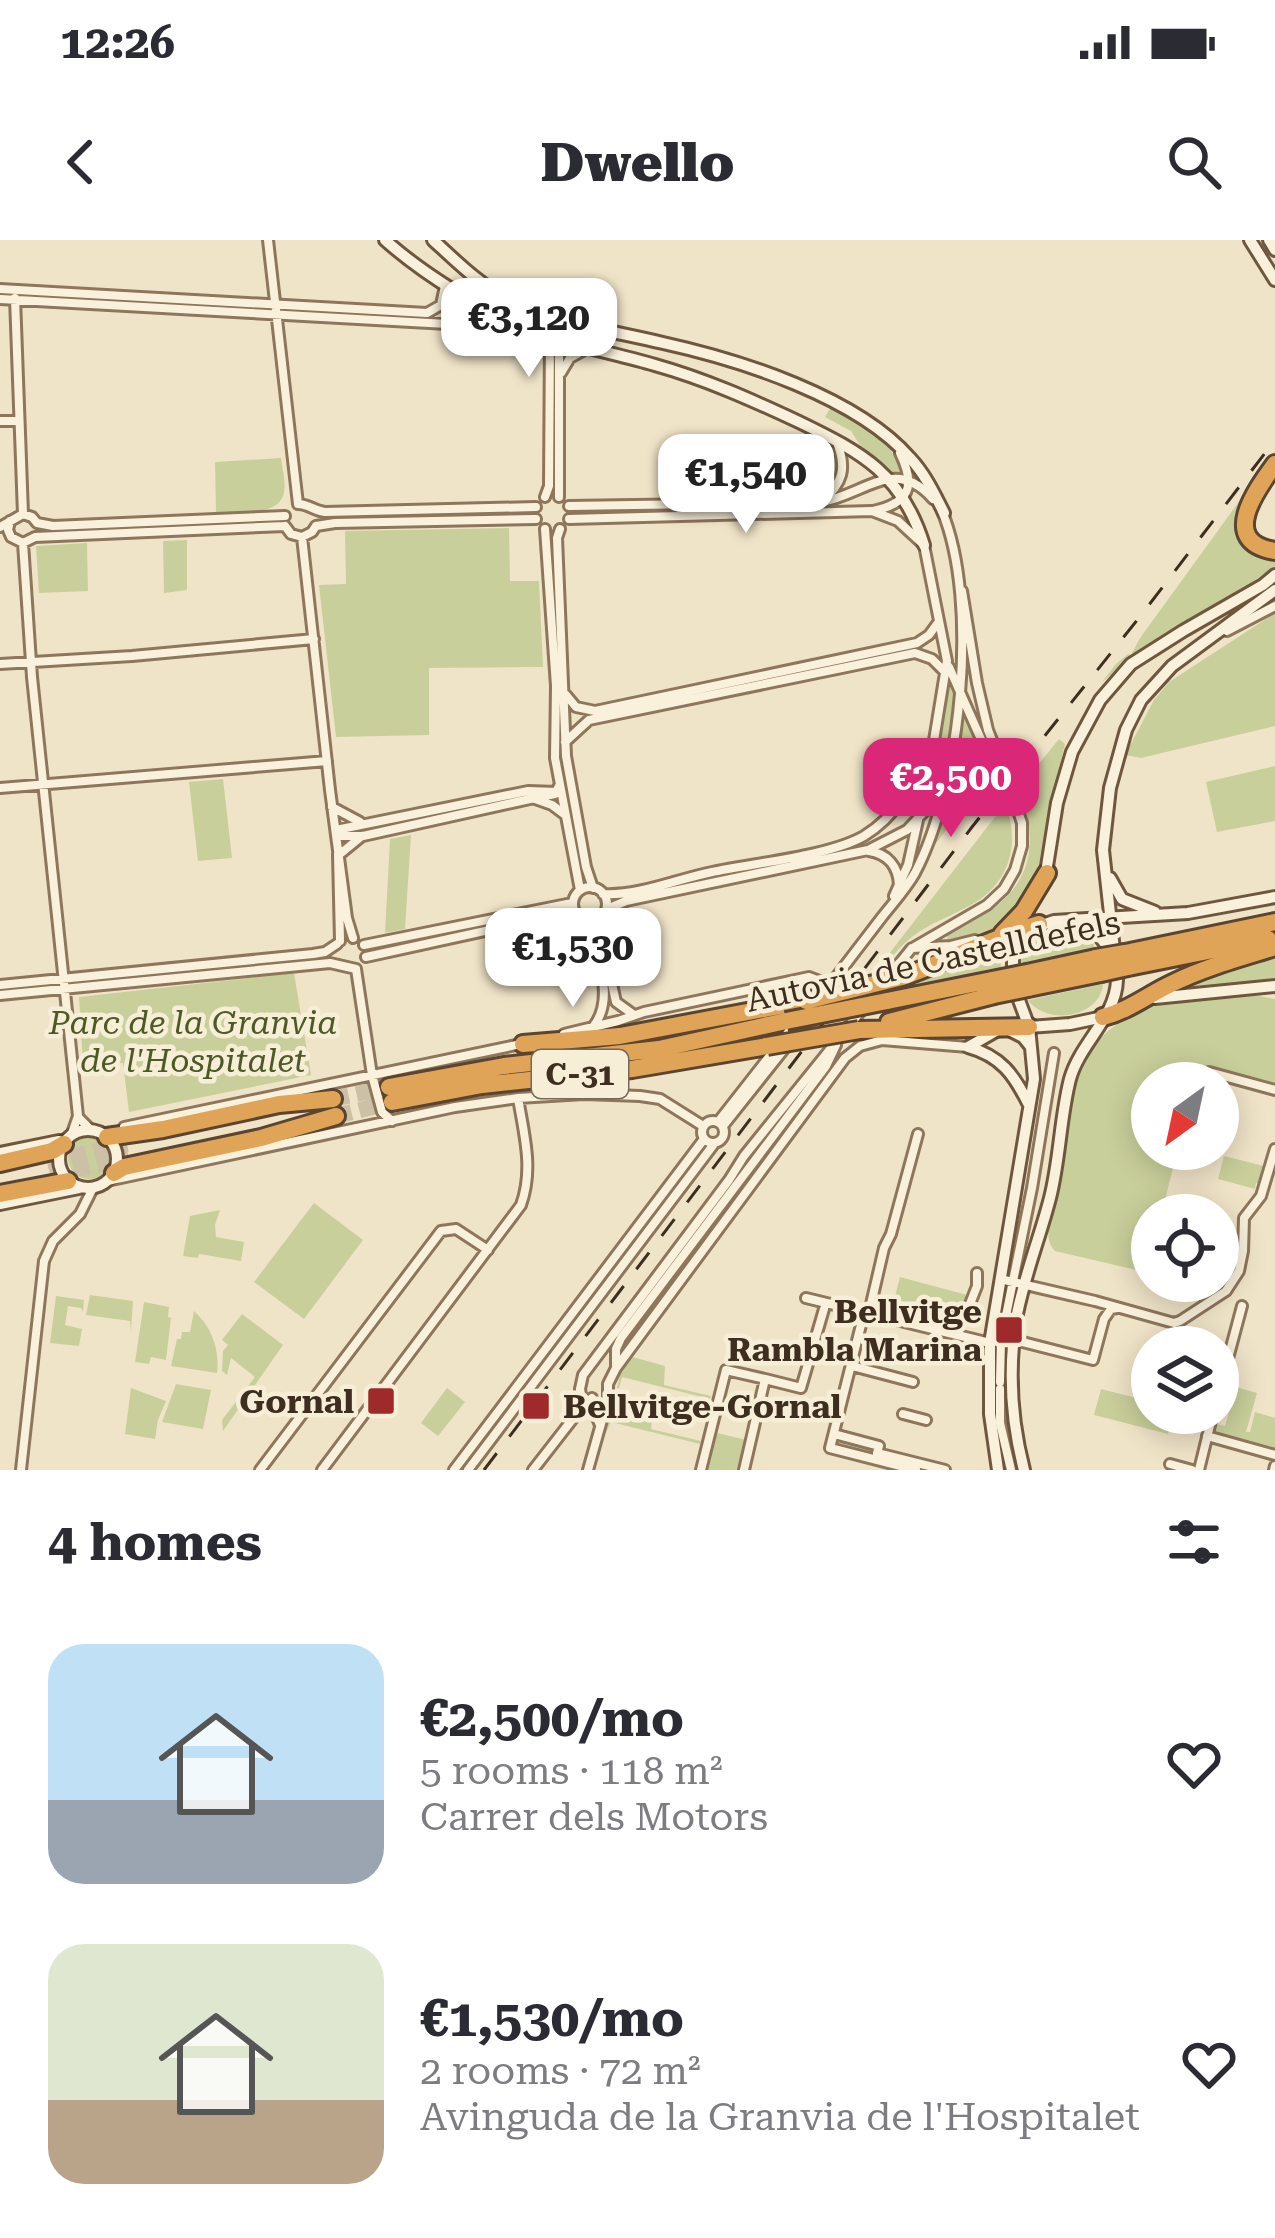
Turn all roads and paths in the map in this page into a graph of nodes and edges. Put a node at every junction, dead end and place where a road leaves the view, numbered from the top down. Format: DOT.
graph roads {
  1 [pos="268,240"];
  2 [pos="385,240"];
  3 [pos="433,240"];
  4 [pos="1250,240"];
  5 [pos="1269,240"];
  6 [pos="1275,250"];
  7 [pos="1275,280"];
  8 [pos="445,286"];
  9 [pos="0,290"];
  10 [pos="15,295"];
  11 [pos="0,299"];
  12 [pos="277,310"];
  13 [pos="546,315"];
  14 [pos="585,326"];
  15 [pos="528,329"];
  16 [pos="555,334"];
  17 [pos="586,349"];
  18 [pos="560,374"];
  19 [pos="0,422"];
  20 [pos="19,422"];
  21 [pos="837,440"];
  22 [pos="895,443"];
  23 [pos="1275,464"];
  24 [pos="887,477"];
  25 [pos="909,481"];
  26 [pos="545,497"];
  27 [pos="560,497"];
  28 [pos="902,497"];
  29 [pos="822,502"];
  30 [pos="298,504"];
  31 [pos="569,506"];
  32 [pos="536,507"];
  33 [pos="314,511"];
  34 [pos="872,512"];
  35 [pos="944,513"];
  36 [pos="23,514"];
  37 [pos="569,518"];
  38 [pos="536,519"];
  39 [pos="10,521"];
  40 [pos="285,521"];
  41 [pos="37,523"];
  42 [pos="316,526"];
  43 [pos="0,527"];
  44 [pos="545,529"];
  45 [pos="560,529"];
  46 [pos="11,537"];
  47 [pos="35,537"];
  48 [pos="302,537"];
  49 [pos="0,538"];
  50 [pos="23,543"];
  51 [pos="924,545"];
  52 [pos="1275,551"];
  53 [pos="1275,575"];
  54 [pos="960,584"];
  55 [pos="1275,590"];
  56 [pos="1275,606"];
  57 [pos="938,621"];
  58 [pos="314,639"];
  59 [pos="1184,655"];
  60 [pos="30,662"];
  61 [pos="946,662"];
  62 [pos="0,664"];
  63 [pos="946,673"];
  64 [pos="559,687"];
  65 [pos="959,693"];
  66 [pos="563,712"];
  67 [pos="969,713"];
  68 [pos="956,715"];
  69 [pos="589,720"];
  70 [pos="936,737"];
  71 [pos="565,742"];
  72 [pos="561,759"];
  73 [pos="327,761"];
  74 [pos="995,761"];
  75 [pos="551,774"];
  76 [pos="43,783"];
  77 [pos="944,786"];
  78 [pos="0,788"];
  79 [pos="560,790"];
  80 [pos="539,791"];
  81 [pos="332,807"];
  82 [pos="571,815"];
  83 [pos="917,822"];
  84 [pos="367,824"];
  85 [pos="336,833"];
  86 [pos="363,836"];
  87 [pos="868,850"];
  88 [pos="339,854"];
  89 [pos="1105,865"];
  90 [pos="1047,872"];
  91 [pos="593,888"];
  92 [pos="899,888"];
  93 [pos="580,890"];
  94 [pos="603,894"];
  95 [pos="1275,897"];
  96 [pos="572,903"];
  97 [pos="607,909"];
  98 [pos="885,914"];
  99 [pos="1170,914"];
  100 [pos="1111,917"];
  101 [pos="581,918"];
  102 [pos="598,920"];
  103 [pos="1078,920"];
  104 [pos="955,922"];
  105 [pos="1275,922"];
  106 [pos="1020,933"];
  107 [pos="353,938"];
  108 [pos="339,943"];
  109 [pos="1275,943"];
  110 [pos="364,945"];
  111 [pos="947,946"];
  112 [pos="911,949"];
  113 [pos="366,957"];
  114 [pos="1113,963"];
  115 [pos="339,964"];
  116 [pos="356,969"];
  117 [pos="64,984"];
  118 [pos="0,985"];
  119 [pos="830,985"];
  120 [pos="1275,986"];
  121 [pos="993,987"];
  122 [pos="0,995"];
  123 [pos="812,1002"];
  124 [pos="1136,1006"];
  125 [pos="635,1016"];
  126 [pos="1103,1017"];
  127 [pos="1003,1027"];
  128 [pos="1029,1027"];
  129 [pos="592,1028"];
  130 [pos="859,1030"];
  131 [pos="706,1039"];
  132 [pos="523,1044"];
  133 [pos="968,1047"];
  134 [pos="1031,1048"];
  135 [pos="1054,1053"];
  136 [pos="372,1076"];
  137 [pos="1239,1080"];
  138 [pos="1275,1090"];
  139 [pos="518,1099"];
  140 [pos="389,1105"];
  141 [pos="1029,1105"];
  142 [pos="790,1106"];
  143 [pos="335,1107"];
  144 [pos="806,1112"];
  145 [pos="78,1117"];
  146 [pos="721,1124"];
  147 [pos="704,1126"];
  148 [pos="99,1133"];
  149 [pos="918,1134"];
  150 [pos="68,1140"];
  151 [pos="709,1142"];
  152 [pos="1275,1149"];
  153 [pos="128,1152"];
  154 [pos="0,1154"];
  155 [pos="0,1167"];
  156 [pos="737,1175"];
  157 [pos="111,1177"];
  158 [pos="63,1179"];
  159 [pos="756,1180"];
  160 [pos="93,1188"];
  161 [pos="0,1189"];
  162 [pos="0,1204"];
  163 [pos="80,1214"];
  164 [pos="488,1250"];
  165 [pos="977,1273"];
  166 [pos="1012,1281"];
  167 [pos="806,1298"];
  168 [pos="1095,1300"];
  169 [pos="872,1304"];
  170 [pos="1242,1306"];
  171 [pos="1123,1308"];
  172 [pos="824,1309"];
  173 [pos="864,1312"];
  174 [pos="966,1314"];
  175 [pos="1105,1317"];
  176 [pos="1237,1326"];
  177 [pos="983,1339"];
  178 [pos="1015,1340"];
  179 [pos="856,1367"];
  180 [pos="616,1368"];
  181 [pos="587,1372"];
  182 [pos="765,1379"];
  183 [pos="913,1382"];
  184 [pos="1001,1384"];
  185 [pos="608,1387"];
  186 [pos="586,1400"];
  187 [pos="504,1413"];
  188 [pos="904,1414"];
  189 [pos="926,1420"];
  190 [pos="600,1426"];
  191 [pos="1207,1436"];
  192 [pos="1275,1455"];
  193 [pos="876,1461"];
  194 [pos="1170,1464"];
  195 [pos="18,1470"];
  196 [pos="260,1470"];
  197 [pos="322,1470"];
  198 [pos="454,1470"];
  199 [pos="467,1470"];
  200 [pos="533,1470"];
  201 [pos="588,1470"];
  202 [pos="701,1470"];
  203 [pos="744,1470"];
  204 [pos="916,1470"];
  205 [pos="945,1470"];
  206 [pos="998,1470"];
  207 [pos="1011,1470"];
  208 [pos="1024,1470"];
  209 [pos="1196,1470"];
  1 -- 12 [label="street"];
  2 -- 8 [label="street"];
  3 -- 13 [label="street"];
  4 -- 7 [label="street"];
  5 -- 6 [label="street"];
  8 -- 12 [label="street"];
  8 -- 15 [label="street"];
  9 -- 10 [label="street"];
  10 -- 11 [label="street"];
  10 -- 12 [label="street"];
  10 -- 20 [label="street"];
  12 -- 15 [label="street"];
  12 -- 30 [label="street"];
  13 -- 14 [label="street"];
  13 -- 16 [label="street"];
  14 -- 16 [label="street"];
  14 -- 22 [label="street"];
  15 -- 16 [label="street"];
  16 -- 17 [label="street"];
  16 -- 18 [label="street"];
  16 -- 26 [label="street"];
  17 -- 18 [label="street"];
  17 -- 21 [label="street"];
  18 -- 27 [label="street"];
  19 -- 20 [label="street"];
  20 -- 36 [label="street"];
  21 -- 24 [label="street"];
  21 -- 29 [label="street"];
  22 -- 25 [label="street"];
  22 -- 35 [label="street"];
  23 -- 52 [label="highway"];
  24 -- 25 [label="street"];
  24 -- 28 [label="street"];
  24 -- 29 [label="street"];
  25 -- 28 [label="street"];
  25 -- 35 [label="street"];
  26 -- 27 [label="street"];
  26 -- 32 [label="street"];
  27 -- 31 [label="street"];
  28 -- 34 [label="street"];
  28 -- 51 [label="street"];
  29 -- 31 [label="street"];
  30 -- 33 [label="street"];
  30 -- 40 [label="street"];
  31 -- 37 [label="street"];
  32 -- 33 [label="street"];
  32 -- 38 [label="street"];
  33 -- 42 [label="street"];
  34 -- 37 [label="street"];
  34 -- 51 [label="street"];
  35 -- 54 [label="street"];
  36 -- 39 [label="street"];
  36 -- 41 [label="street"];
  37 -- 45 [label="street"];
  38 -- 42 [label="street"];
  38 -- 44 [label="street"];
  39 -- 43 [label="street"];
  39 -- 46 [label="street"];
  40 -- 41 [label="street"];
  40 -- 47 [label="street"];
  40 -- 48 [label="street"];
  41 -- 47 [label="street"];
  42 -- 48 [label="street"];
  44 -- 45 [label="street"];
  44 -- 64 [label="street"];
  45 -- 64 [label="street"];
  46 -- 49 [label="street"];
  46 -- 50 [label="street"];
  47 -- 50 [label="street"];
  48 -- 58 [label="street"];
  50 -- 60 [label="street"];
  51 -- 57 [label="street"];
  53 -- 90 [label="street"];
  54 -- 65 [label="street"];
  54 -- 74 [label="street"];
  55 -- 59 [label="street"];
  56 -- 59 [label="street"];
  57 -- 61 [label="street"];
  57 -- 64 [label="street"];
  58 -- 60 [label="street"];
  58 -- 73 [label="street"];
  59 -- 89 [label="street"];
  60 -- 62 [label="street"];
  60 -- 76 [label="street"];
  61 -- 63 [label="street"];
  61 -- 65 [label="street"];
  63 -- 69 [label="street"];
  63 -- 70 [label="street"];
  64 -- 66 [label="street"];
  64 -- 72 [label="street"];
  65 -- 67 [label="street"];
  65 -- 68 [label="street"];
  66 -- 69 [label="street"];
  66 -- 71 [label="street"];
  67 -- 68 [label="street"];
  67 -- 74 [label="street"];
  68 -- 77 [label="street"];
  69 -- 71 [label="street"];
  70 -- 83 [label="street"];
  70 -- 94 [label="street"];
  71 -- 72 [label="street"];
  72 -- 75 [label="street"];
  72 -- 79 [label="street"];
  72 -- 82 [label="street"];
  73 -- 76 [label="street"];
  73 -- 81 [label="street"];
  74 -- 104 [label="street, bridge"];
  76 -- 78 [label="street"];
  76 -- 117 [label="street"];
  77 -- 83 [label="street"];
  77 -- 98 [label="street"];
  79 -- 80 [label="street"];
  79 -- 82 [label="street"];
  80 -- 82 [label="street"];
  80 -- 84 [label="street"];
  80 -- 86 [label="street"];
  81 -- 84 [label="street"];
  81 -- 85 [label="street"];
  82 -- 91 [label="street"];
  82 -- 93 [label="street"];
  83 -- 87 [label="street"];
  83 -- 92 [label="street"];
  84 -- 85 [label="street"];
  85 -- 86 [label="street"];
  85 -- 88 [label="street"];
  86 -- 88 [label="street"];
  87 -- 92 [label="street"];
  87 -- 97 [label="street"];
  88 -- 107 [label="street"];
  88 -- 108 [label="street"];
  89 -- 99 [label="street"];
  89 -- 100 [label="street"];
  90 -- 106 [label="highway"];
  91 -- 93 [label="street"];
  91 -- 94 [label="street"];
  92 -- 98 [label="street"];
  93 -- 96 [label="street"];
  94 -- 97 [label="street"];
  95 -- 99 [label="street"];
  96 -- 101 [label="street"];
  96 -- 110 [label="street"];
  97 -- 102 [label="street"];
  98 -- 119 [label="street"];
  99 -- 100 [label="street"];
  100 -- 103 [label="street"];
  100 -- 114 [label="street"];
  101 -- 102 [label="street"];
  101 -- 113 [label="street"];
  101 -- 129 [label="street"];
  102 -- 125 [label="street"];
  103 -- 106 [label="street"];
  103 -- 114 [label="street"];
  104 -- 111 [label="street"];
  104 -- 112 [label="street"];
  105 -- 114 [label="highway, Autovia de Castelldefels / C-31"];
  106 -- 111 [label="street"];
  106 -- 123 [label="highway, bridge"];
  106 -- 128 [label="street"];
  107 -- 108 [label="street"];
  107 -- 110 [label="street"];
  108 -- 115 [label="street"];
  108 -- 117 [label="street"];
  109 -- 114 [label="highway, Autovia de Castelldefels / C-31"];
  109 -- 124 [label="highway"];
  110 -- 113 [label="street"];
  111 -- 112 [label="street"];
  112 -- 142 [label="street"];
  113 -- 116 [label="street"];
  114 -- 121 [label="highway, Autovia de Castelldefels / C-31, bridge"];
  114 -- 126 [label="street"];
  115 -- 116 [label="street"];
  115 -- 117 [label="street"];
  116 -- 136 [label="street"];
  117 -- 118 [label="street"];
  117 -- 122 [label="street"];
  117 -- 145 [label="street"];
  119 -- 123 [label="street"];
  119 -- 125 [label="street"];
  120 -- 124 [label="street"];
  121 -- 130 [label="highway, Autovia de Castelldefels / C-31"];
  121 -- 131 [label="highway, Autovia de Castelldefels / C-31, bridge"];
  123 -- 131 [label="highway"];
  123 -- 132 [label="highway"];
  123 -- 146 [label="street"];
  124 -- 126 [label="highway"];
  125 -- 129 [label="street"];
  126 -- 128 [label="street"];
  126 -- 166 [label="street"];
  127 -- 128 [label="highway"];
  127 -- 130 [label="highway"];
  127 -- 133 [label="street"];
  127 -- 134 [label="street"];
  128 -- 134 [label="street"];
  129 -- 132 [label="street"];
  130 -- 140 [label="highway, Autovia de Castelldefels / C-31, bridge"];
  131 -- 140 [label="highway, Autovia de Castelldefels / C-31"];
  132 -- 136 [label="street"];
  133 -- 141 [label="street"];
  133 -- 144 [label="street"];
  134 -- 141 [label="street"];
  135 -- 166 [label="street"];
  136 -- 140 [label="street"];
  136 -- 148 [label="street"];
  137 -- 138 [label="street"];
  139 -- 140 [label="street"];
  139 -- 147 [label="street"];
  139 -- 164 [label="street"];
  140 -- 157 [label="street"];
  141 -- 166 [label="street"];
  142 -- 144 [label="street"];
  142 -- 156 [label="street"];
  142 -- 156 [label="street"];
  143 -- 148 [label="highway"];
  143 -- 153 [label="highway"];
  143 -- 157 [label="highway"];
  144 -- 159 [label="street"];
  145 -- 148 [label="street"];
  145 -- 150 [label="street"];
  146 -- 147 [label="street"];
  146 -- 151 [label="street"];
  147 -- 151 [label="street"];
  148 -- 150 [label="street"];
  148 -- 157 [label="street"];
  149 -- 169 [label="street"];
  150 -- 154 [label="street"];
  150 -- 155 [label="highway"];
  150 -- 158 [label="street"];
  151 -- 187 [label="street"];
  152 -- 171 [label="street"];
  155 -- 158 [label="highway"];
  156 -- 159 [label="street"];
  156 -- 180 [label="street"];
  156 -- 181 [label="street"];
  157 -- 160 [label="street"];
  158 -- 160 [label="street"];
  158 -- 161 [label="highway"];
  158 -- 162 [label="street"];
  158 -- 163 [label="street"];
  159 -- 180 [label="street"];
  160 -- 163 [label="street"];
  163 -- 195 [label="street"];
  164 -- 196 [label="street"];
  164 -- 197 [label="street"];
  165 -- 174 [label="street"];
  166 -- 168 [label="street"];
  166 -- 177 [label="street"];
  166 -- 178 [label="street"];
  166 -- 184 [label="street"];
  167 -- 173 [label="street"];
  168 -- 171 [label="street"];
  168 -- 175 [label="street"];
  170 -- 176 [label="street"];
  171 -- 175 [label="street"];
  172 -- 182 [label="street"];
  173 -- 177 [label="street"];
  173 -- 193 [label="street"];
  175 -- 178 [label="street"];
  177 -- 184 [label="street"];
  178 -- 184 [label="street"];
  179 -- 183 [label="street"];
  180 -- 185 [label="street"];
  181 -- 185 [label="street"];
  181 -- 186 [label="street"];
  182 -- 202 [label="street"];
  182 -- 203 [label="street"];
  184 -- 206 [label="street"];
  184 -- 207 [label="street"];
  184 -- 208 [label="street"];
  185 -- 186 [label="street"];
  185 -- 190 [label="street"];
  186 -- 190 [label="street"];
  186 -- 200 [label="street"];
  187 -- 198 [label="street"];
  187 -- 199 [label="street"];
  188 -- 189 [label="street"];
  190 -- 201 [label="street"];
  191 -- 192 [label="street"];
  191 -- 209 [label="street"];
  193 -- 204 [label="street"];
  193 -- 205 [label="street"];
  194 -- 209 [label="street"];
}
